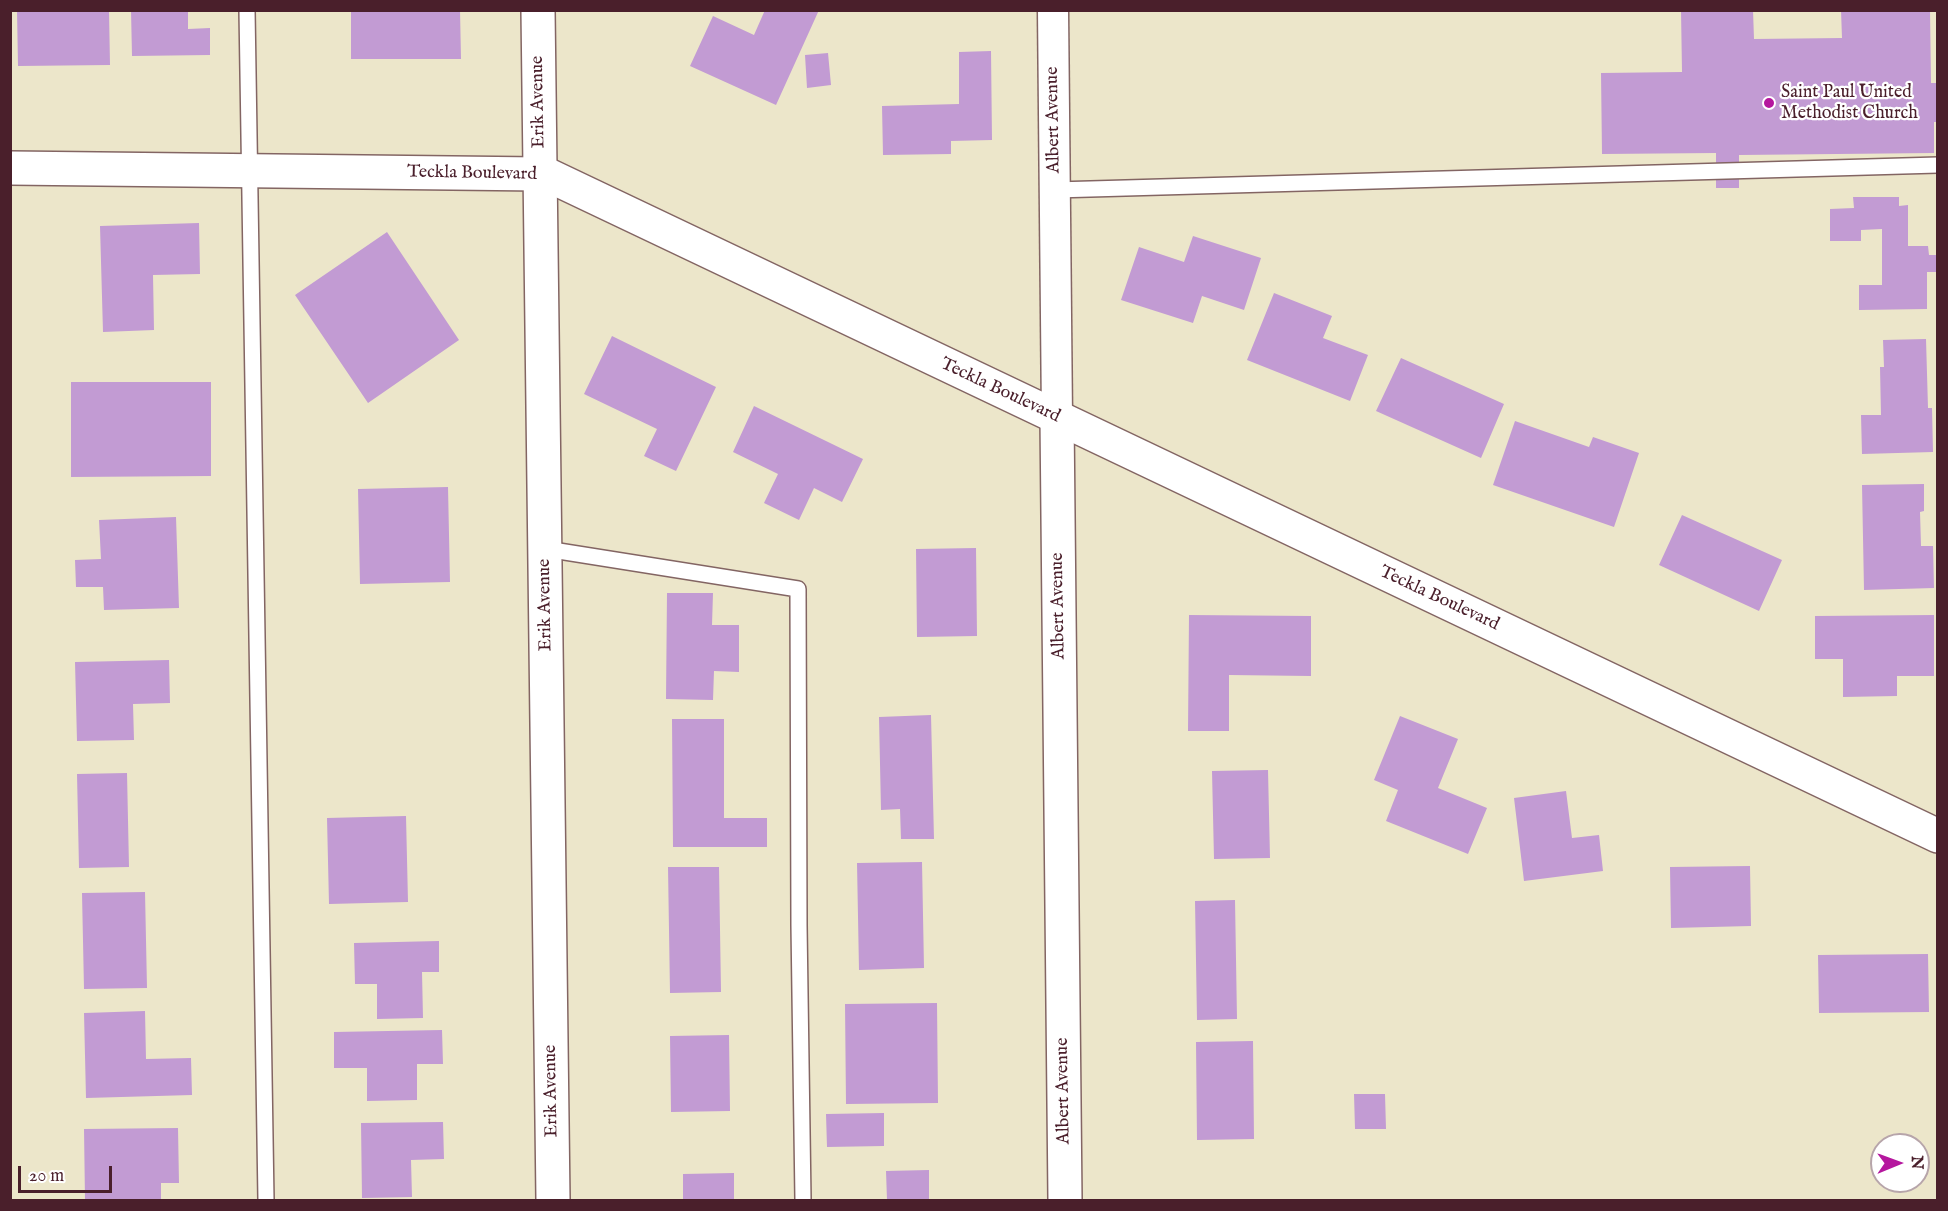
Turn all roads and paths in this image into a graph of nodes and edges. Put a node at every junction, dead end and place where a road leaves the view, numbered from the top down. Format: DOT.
graph roads {
  1 [pos="247,10"];
  2 [pos="538,10"];
  3 [pos="1053,10"];
  4 [pos="1938,165"];
  5 [pos="10,168"];
  6 [pos="251,172"];
  7 [pos="540,174"];
  8 [pos="1055,190"];
  9 [pos="1057,418"];
  10 [pos="546,549"];
  11 [pos="1938,836"];
  12 [pos="266,1200"];
  13 [pos="553,1200"];
  14 [pos="803,1200"];
  15 [pos="1065,1200"];
  1 -- 6 [label="lane"];
  2 -- 7 [label="main road, Erik Avenue"];
  3 -- 8 [label="street, Albert Avenue"];
  4 -- 8 [label="lane"];
  5 -- 6 [label="main road, Teckla Boulevard"];
  6 -- 7 [label="main road, Teckla Boulevard"];
  6 -- 12 [label="lane"];
  7 -- 9 [label="main road, Teckla Boulevard"];
  7 -- 10 [label="main road, Erik Avenue"];
  8 -- 9 [label="street, Albert Avenue"];
  9 -- 11 [label="main road, Teckla Boulevard"];
  9 -- 15 [label="main road, Albert Avenue"];
  10 -- 13 [label="main road, Erik Avenue"];
  10 -- 14 [label="lane"];
}
